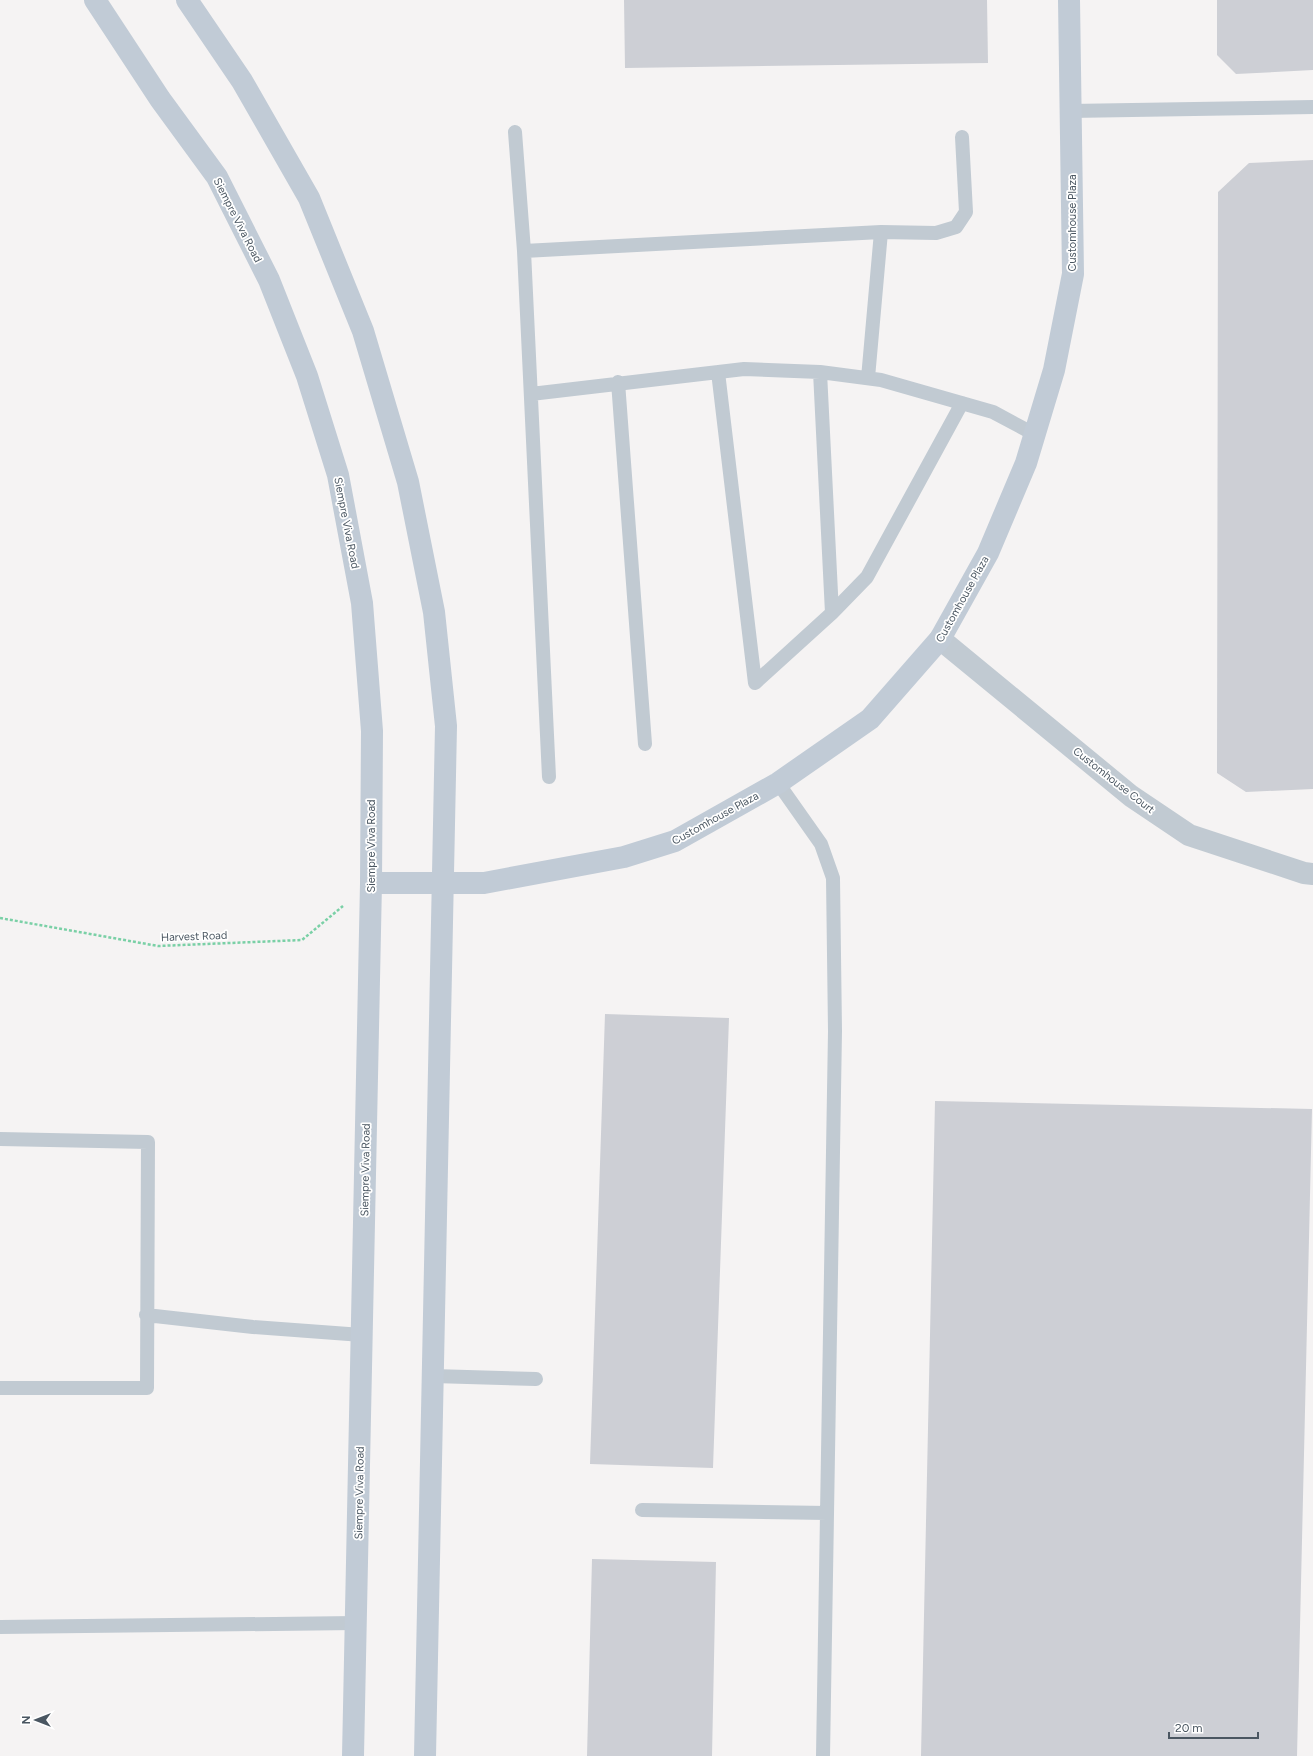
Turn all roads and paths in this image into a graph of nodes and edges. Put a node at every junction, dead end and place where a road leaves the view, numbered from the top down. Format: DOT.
graph roads {
  1 [pos="95,0"];
  2 [pos="188,0"];
  3 [pos="1069,0"];
  4 [pos="1313,107"];
  5 [pos="1070,111"];
  6 [pos="515,132"];
  7 [pos="962,137"];
  8 [pos="881,232"];
  9 [pos="524,251"];
  10 [pos="718,372"];
  11 [pos="820,372"];
  12 [pos="868,378"];
  13 [pos="618,382"];
  14 [pos="531,394"];
  15 [pos="962,403"];
  16 [pos="1034,434"];
  17 [pos="832,613"];
  18 [pos="940,639"];
  19 [pos="645,744"];
  20 [pos="549,777"];
  21 [pos="778,783"];
  22 [pos="1313,874"];
  23 [pos="371,883"];
  24 [pos="444,883"];
  25 [pos="0,918"];
  26 [pos="0,1139"];
  27 [pos="146,1315"];
  28 [pos="362,1335"];
  29 [pos="433,1376"];
  30 [pos="536,1379"];
  31 [pos="0,1388"];
  32 [pos="642,1510"];
  33 [pos="827,1513"];
  34 [pos="356,1623"];
  35 [pos="0,1627"];
  36 [pos="353,1756"];
  37 [pos="425,1756"];
  38 [pos="824,1756"];
  1 -- 23 [label="main road, Siempre Viva Road"];
  2 -- 24 [label="main road"];
  3 -- 5 [label="main road, Customhouse Plaza"];
  4 -- 5 [label="lane"];
  5 -- 16 [label="main road, Customhouse Plaza"];
  6 -- 9 [label="lane"];
  7 -- 8 [label="lane"];
  8 -- 9 [label="lane"];
  8 -- 12 [label="lane"];
  9 -- 14 [label="lane"];
  10 -- 11 [label="lane"];
  10 -- 13 [label="lane"];
  10 -- 17 [label="lane"];
  11 -- 12 [label="lane"];
  11 -- 17 [label="lane"];
  12 -- 15 [label="lane"];
  13 -- 14 [label="lane"];
  13 -- 19 [label="lane"];
  14 -- 20 [label="lane"];
  15 -- 16 [label="lane"];
  15 -- 17 [label="lane"];
  16 -- 18 [label="main road, Customhouse Plaza"];
  18 -- 21 [label="main road, Customhouse Plaza"];
  18 -- 22 [label="street, Customhouse Court"];
  21 -- 24 [label="main road, Customhouse Plaza"];
  21 -- 33 [label="lane"];
  23 -- 24 [label="main road, Customhouse Plaza"];
  23 -- 25 [label="path, Harvest Road"];
  23 -- 28 [label="main road, Siempre Viva Road"];
  24 -- 29 [label="main road"];
  26 -- 27 [label="lane"];
  27 -- 28 [label="lane"];
  27 -- 31 [label="lane"];
  28 -- 34 [label="main road, Siempre Viva Road"];
  29 -- 30 [label="lane"];
  29 -- 37 [label="main road"];
  32 -- 33 [label="lane"];
  33 -- 38 [label="lane"];
  34 -- 35 [label="lane"];
  34 -- 36 [label="main road, Siempre Viva Road"];
}
